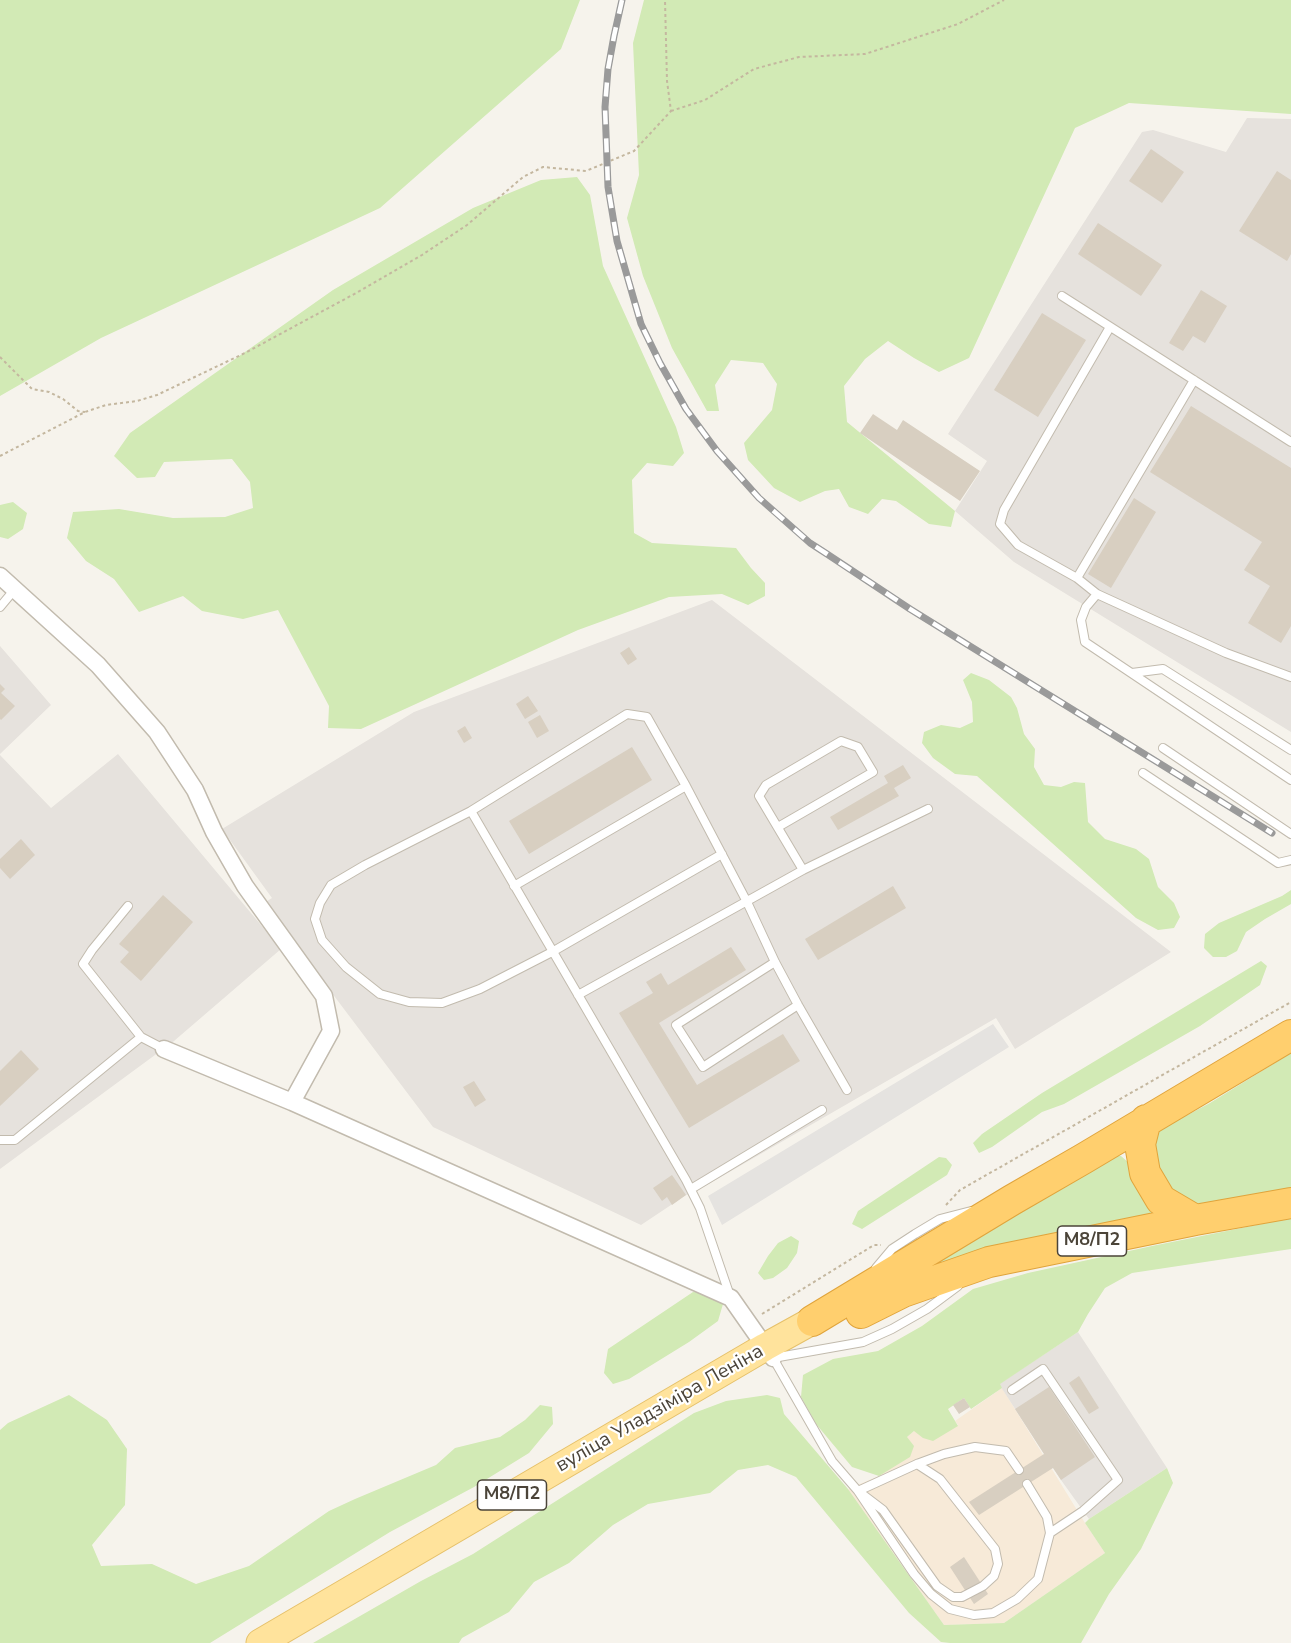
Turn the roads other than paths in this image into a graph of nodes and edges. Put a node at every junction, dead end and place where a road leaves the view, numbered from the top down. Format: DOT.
graph roads {
  1 [pos="1062,296"];
  2 [pos="1110,327"];
  3 [pos="1194,380"];
  4 [pos="1291,442"];
  5 [pos="0,576"];
  6 [pos="1077,578"];
  7 [pos="15,589"];
  8 [pos="1097,594"];
  9 [pos="0,608"];
  10 [pos="1132,674"];
  11 [pos="1291,677"];
  12 [pos="1163,748"];
  13 [pos="1291,750"];
  14 [pos="1143,773"];
  15 [pos="1291,780"];
  16 [pos="686,786"];
  17 [pos="928,809"];
  18 [pos="471,811"];
  19 [pos="778,827"];
  20 [pos="1291,834"];
  21 [pos="722,854"];
  22 [pos="1291,860"];
  23 [pos="803,870"];
  24 [pos="514,886"];
  25 [pos="747,902"];
  26 [pos="128,906"];
  27 [pos="552,952"];
  28 [pos="775,962"];
  29 [pos="578,995"];
  30 [pos="798,1005"];
  31 [pos="1291,1035"];
  32 [pos="141,1036"];
  33 [pos="164,1049"];
  34 [pos="847,1090"];
  35 [pos="292,1102"];
  36 [pos="822,1110"];
  37 [pos="1146,1120"];
  38 [pos="0,1140"];
  39 [pos="691,1189"];
  40 [pos="1291,1203"];
  41 [pos="1195,1220"];
  42 [pos="989,1262"];
  43 [pos="731,1298"];
  44 [pos="816,1329"];
  45 [pos="769,1353"];
  46 [pos="1012,1390"];
  47 [pos="917,1464"];
  48 [pos="1019,1470"];
  49 [pos="1027,1484"];
  50 [pos="858,1491"];
  51 [pos="1050,1533"];
  52 [pos="260,1643"];
  53 [pos="277,1643"];
  1 -- 2 [label="lane"];
  2 -- 3 [label="lane"];
  2 -- 6 [label="lane"];
  3 -- 4 [label="lane"];
  3 -- 6 [label="lane"];
  5 -- 7 [label="street"];
  6 -- 8 [label="lane"];
  7 -- 9 [label="lane"];
  7 -- 35 [label="street"];
  8 -- 10 [label="lane"];
  8 -- 11 [label="lane"];
  10 -- 13 [label="lane"];
  10 -- 15 [label="lane"];
  12 -- 20 [label="lane"];
  14 -- 22 [label="lane"];
  16 -- 18 [label="lane"];
  16 -- 21 [label="lane"];
  16 -- 24 [label="lane"];
  17 -- 23 [label="lane"];
  18 -- 24 [label="lane"];
  18 -- 27 [label="lane"];
  19 -- 19 [label="lane"];
  19 -- 23 [label="lane"];
  21 -- 25 [label="lane"];
  21 -- 27 [label="lane"];
  23 -- 25 [label="lane"];
  24 -- 27 [label="lane"];
  25 -- 28 [label="lane"];
  25 -- 29 [label="lane"];
  26 -- 32 [label="lane"];
  27 -- 29 [label="lane"];
  28 -- 30 [label="lane"];
  28 -- 30 [label="lane"];
  29 -- 39 [label="lane"];
  30 -- 34 [label="lane"];
  31 -- 37 [label="highway, М8/П2"];
  32 -- 33 [label="lane"];
  32 -- 38 [label="lane"];
  33 -- 35 [label="street"];
  35 -- 43 [label="street"];
  36 -- 39 [label="lane"];
  37 -- 41 [label="highway"];
  37 -- 44 [label="highway, М8/П2"];
  39 -- 43 [label="lane"];
  40 -- 41 [label="highway, М8/П2"];
  41 -- 42 [label="highway, М8/П2"];
  42 -- 44 [label="highway, М8/П2"];
  42 -- 45 [label="lane"];
  43 -- 45 [label="street"];
  44 -- 45 [label="main road, вуліца Уладзіміра Леніна / М8/П2"];
  45 -- 50 [label="lane"];
  45 -- 52 [label="main road, вуліца Уладзіміра Леніна / М8/П2"];
  45 -- 53 [label="main road, вуліца Уладзіміра Леніна / М8/П2"];
  46 -- 51 [label="lane"];
  47 -- 48 [label="lane"];
  47 -- 50 [label="lane"];
  47 -- 50 [label="lane"];
  49 -- 51 [label="lane"];
  50 -- 51 [label="lane"];
}
